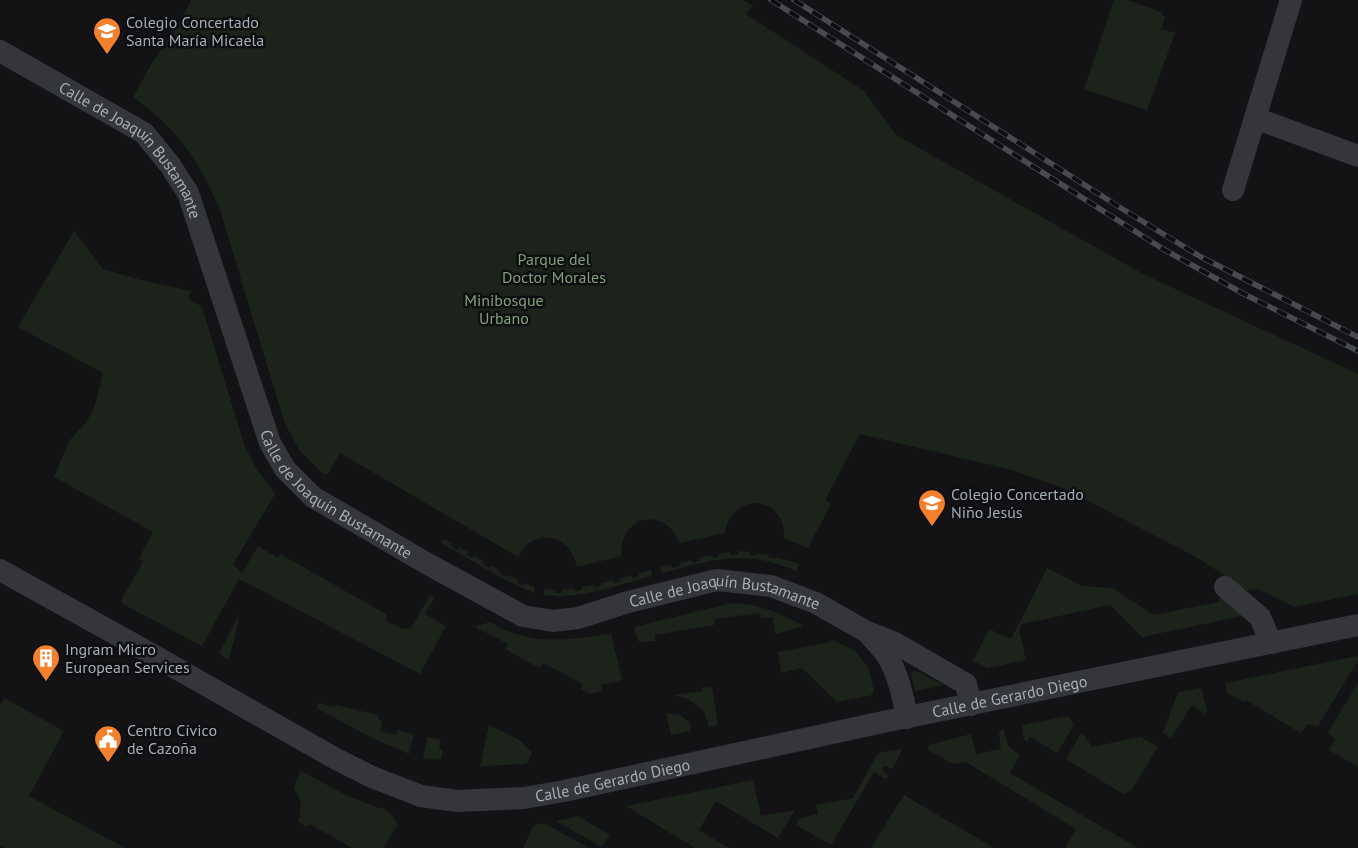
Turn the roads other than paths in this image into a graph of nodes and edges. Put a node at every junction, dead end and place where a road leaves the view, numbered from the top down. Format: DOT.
graph roads {
  1 [pos="1291,0"];
  2 [pos="0,51"];
  3 [pos="1255,118"];
  4 [pos="1358,156"];
  5 [pos="1233,190"];
  6 [pos="0,570"];
  7 [pos="1225,587"];
  8 [pos="1358,625"];
  9 [pos="867,632"];
  10 [pos="1271,643"];
  11 [pos="971,705"];
  12 [pos="907,718"];
  1 -- 3 [label="street"];
  2 -- 9 [label="street, Calle de Joaquín Bustamante"];
  3 -- 4 [label="street"];
  3 -- 5 [label="street"];
  6 -- 12 [label="street, Calle de Gerardo Diego"];
  7 -- 10 [label="street"];
  8 -- 10 [label="street, Calle de Gerardo Diego"];
  9 -- 11 [label="street, Calle de Joaquín Bustamante"];
  9 -- 12 [label="street, Calle de Joaquín Bustamante"];
  10 -- 11 [label="street, Calle de Gerardo Diego"];
  11 -- 12 [label="street, Calle de Gerardo Diego"];
}
